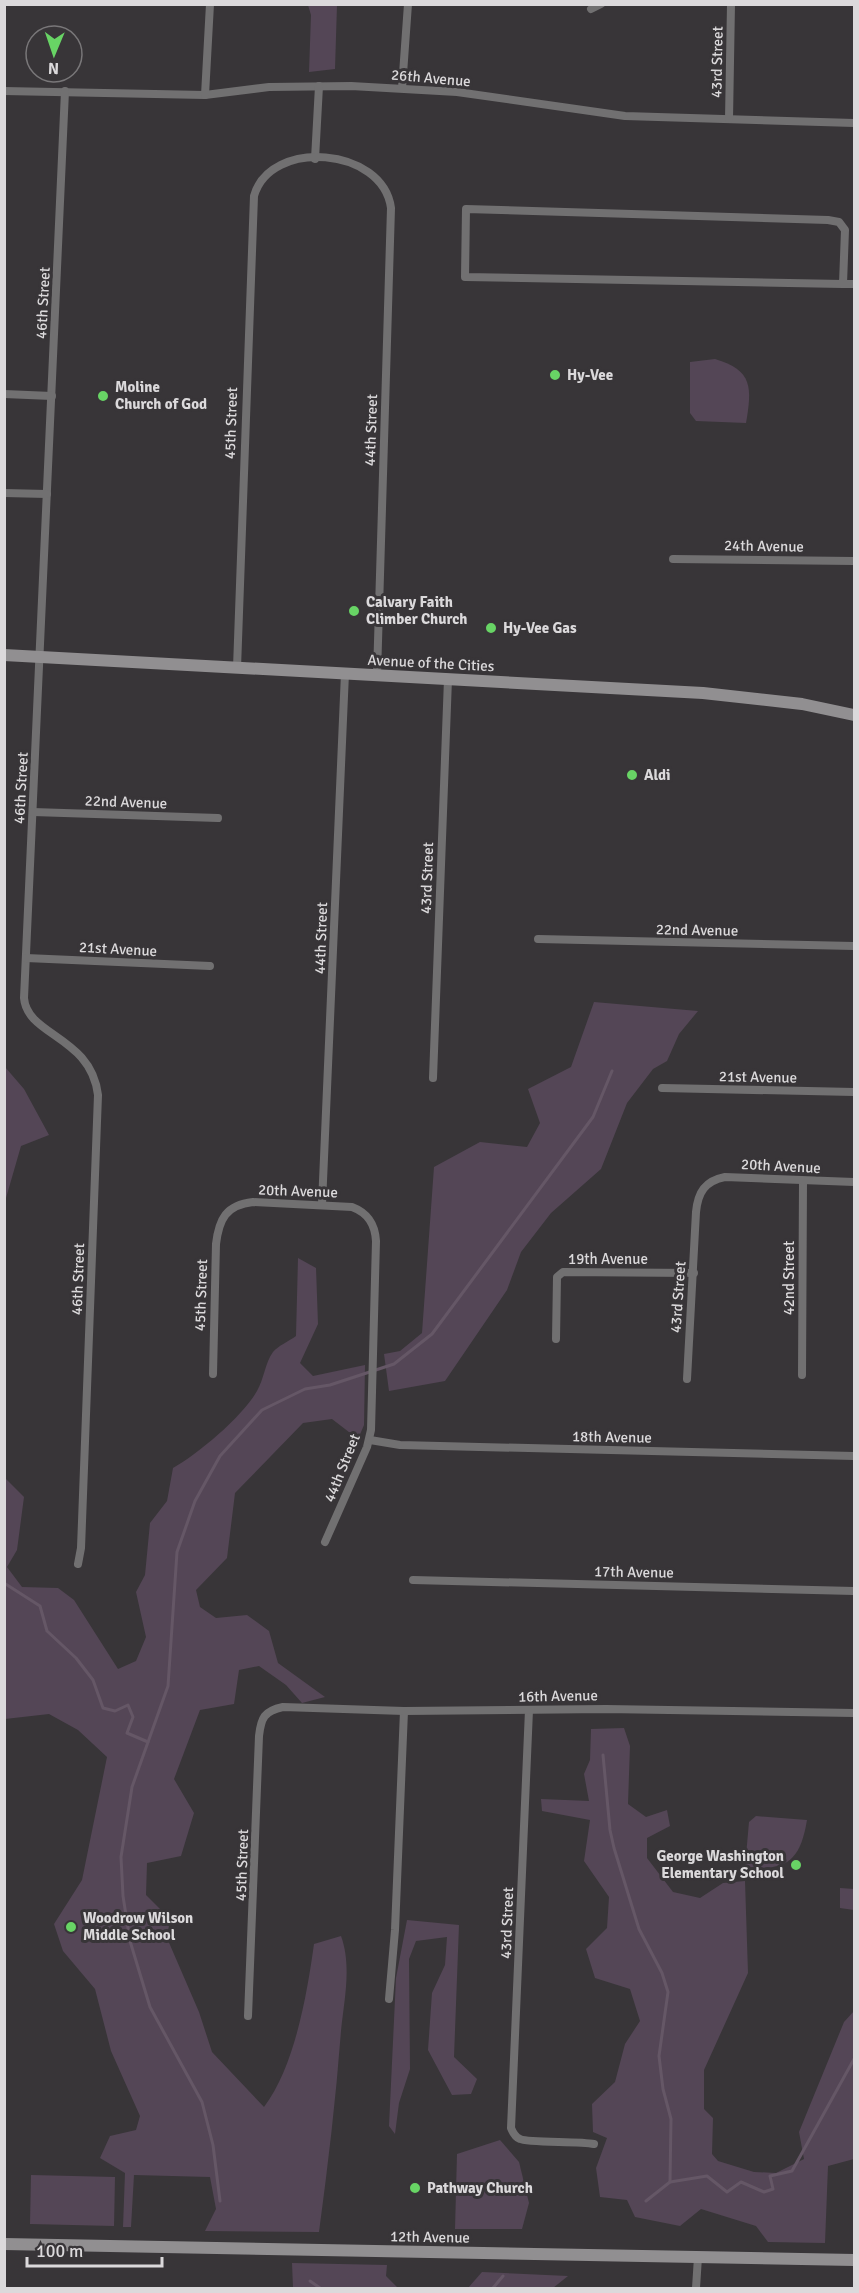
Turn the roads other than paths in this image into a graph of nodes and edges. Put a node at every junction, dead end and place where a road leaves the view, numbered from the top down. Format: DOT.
graph roads {
  1 [pos="210,4"];
  2 [pos="408,4"];
  3 [pos="601,4"];
  4 [pos="731,4"];
  5 [pos="591,9"];
  6 [pos="319,86"];
  7 [pos="402,88"];
  8 [pos="4,91"];
  9 [pos="65,91"];
  10 [pos="205,95"];
  11 [pos="729,120"];
  12 [pos="855,123"];
  13 [pos="315,159"];
  14 [pos="843,284"];
  15 [pos="855,285"];
  16 [pos="4,394"];
  17 [pos="52,396"];
  18 [pos="4,493"];
  19 [pos="47,494"];
  20 [pos="673,559"];
  21 [pos="855,561"];
  22 [pos="4,655"];
  23 [pos="40,657"];
  24 [pos="237,668"];
  25 [pos="345,673"];
  26 [pos="377,675"];
  27 [pos="448,679"];
  28 [pos="855,715"];
  29 [pos="33,812"];
  30 [pos="218,818"];
  31 [pos="538,939"];
  32 [pos="855,946"];
  33 [pos="26,958"];
  34 [pos="210,966"];
  35 [pos="433,1078"];
  36 [pos="662,1088"];
  37 [pos="855,1092"];
  38 [pos="804,1182"];
  39 [pos="855,1182"];
  40 [pos="707,1184"];
  41 [pos="322,1204"];
  42 [pos="223,1216"];
  43 [pos="371,1222"];
  44 [pos="694,1273"];
  45 [pos="556,1339"];
  46 [pos="213,1374"];
  47 [pos="802,1375"];
  48 [pos="687,1379"];
  49 [pos="370,1440"];
  50 [pos="855,1456"];
  51 [pos="325,1542"];
  52 [pos="78,1564"];
  53 [pos="413,1580"];
  54 [pos="855,1591"];
  55 [pos="529,1710"];
  56 [pos="404,1711"];
  57 [pos="855,1713"];
  58 [pos="264,1715"];
  59 [pos="389,1999"];
  60 [pos="248,2016"];
  61 [pos="594,2144"];
  62 [pos="4,2244"];
  63 [pos="698,2257"];
  64 [pos="855,2260"];
  65 [pos="696,2289"];
  1 -- 10 [label="street"];
  2 -- 7 [label="street"];
  3 -- 5 [label="street"];
  4 -- 11 [label="street, 43rd Street"];
  6 -- 7 [label="street, 26th Avenue"];
  6 -- 10 [label="street, 26th Avenue"];
  6 -- 13 [label="street"];
  7 -- 11 [label="street, 26th Avenue"];
  8 -- 9 [label="street, 26th Avenue"];
  9 -- 10 [label="street, 26th Avenue"];
  9 -- 17 [label="street, 46th Street"];
  11 -- 12 [label="street, 26th Avenue"];
  13 -- 24 [label="street, 45th Street"];
  13 -- 26 [label="street, 44th Street"];
  14 -- 14 [label="street"];
  14 -- 15 [label="street"];
  16 -- 17 [label="street"];
  17 -- 19 [label="street, 46th Street"];
  18 -- 19 [label="street"];
  19 -- 23 [label="street, 46th Street"];
  20 -- 21 [label="street, 24th Avenue"];
  22 -- 23 [label="main road, Avenue of the Cities"];
  23 -- 24 [label="main road, Avenue of the Cities"];
  23 -- 29 [label="street, 46th Street"];
  24 -- 25 [label="main road, Avenue of the Cities"];
  25 -- 26 [label="main road, Avenue of the Cities"];
  25 -- 41 [label="street, 44th Street"];
  26 -- 27 [label="main road, Avenue of the Cities"];
  27 -- 28 [label="main road, Avenue of the Cities"];
  27 -- 35 [label="street, 43rd Street"];
  29 -- 30 [label="street, 22nd Avenue"];
  29 -- 33 [label="street, 46th Street"];
  31 -- 32 [label="street, 22nd Avenue"];
  33 -- 34 [label="street, 21st Avenue"];
  33 -- 52 [label="street, 46th Street"];
  36 -- 37 [label="street, 21st Avenue"];
  38 -- 39 [label="street, 20th Avenue"];
  38 -- 40 [label="street, 20th Avenue"];
  38 -- 47 [label="street, 42nd Street"];
  40 -- 44 [label="street, 43rd Street"];
  41 -- 42 [label="street, 20th Avenue"];
  41 -- 43 [label="street, 20th Avenue"];
  42 -- 46 [label="street, 45th Street"];
  43 -- 49 [label="street, 44th Street"];
  44 -- 45 [label="street, 19th Avenue"];
  44 -- 48 [label="street, 43rd Street"];
  49 -- 50 [label="street, 18th Avenue"];
  49 -- 51 [label="street, 44th Street"];
  53 -- 54 [label="street, 17th Avenue"];
  55 -- 56 [label="street, 16th Avenue"];
  55 -- 57 [label="street, 16th Avenue"];
  55 -- 61 [label="street, 43rd Street"];
  56 -- 58 [label="street, 16th Avenue"];
  56 -- 59 [label="street"];
  58 -- 60 [label="street, 45th Street"];
  62 -- 63 [label="main road, 12th Avenue"];
  63 -- 64 [label="main road, 12th Avenue"];
  63 -- 65 [label="street"];
}
